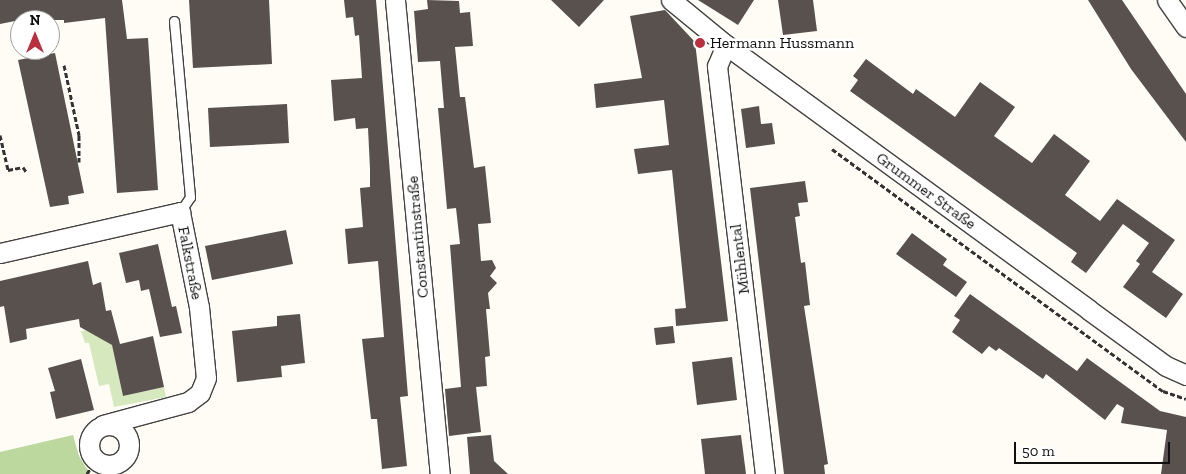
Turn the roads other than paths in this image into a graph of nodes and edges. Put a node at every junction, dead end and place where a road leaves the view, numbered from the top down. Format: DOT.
graph roads {
  1 [pos="395,0"];
  2 [pos="671,0"];
  3 [pos="1167,0"];
  4 [pos="174,21"];
  5 [pos="1186,27"];
  6 [pos="726,45"];
  7 [pos="180,212"];
  8 [pos="0,253"];
  9 [pos="1186,375"];
  10 [pos="103,425"];
  11 [pos="440,474"];
  12 [pos="765,474"];
  1 -- 11 [label="street, Constantinstraße"];
  2 -- 6 [label="street, Grummer Straße"];
  3 -- 5 [label="street"];
  4 -- 7 [label="lane"];
  6 -- 9 [label="street, Grummer Straße"];
  6 -- 12 [label="street, Mühlental"];
  7 -- 8 [label="street, Falkstraße"];
  7 -- 10 [label="street, Falkstraße"];
}
